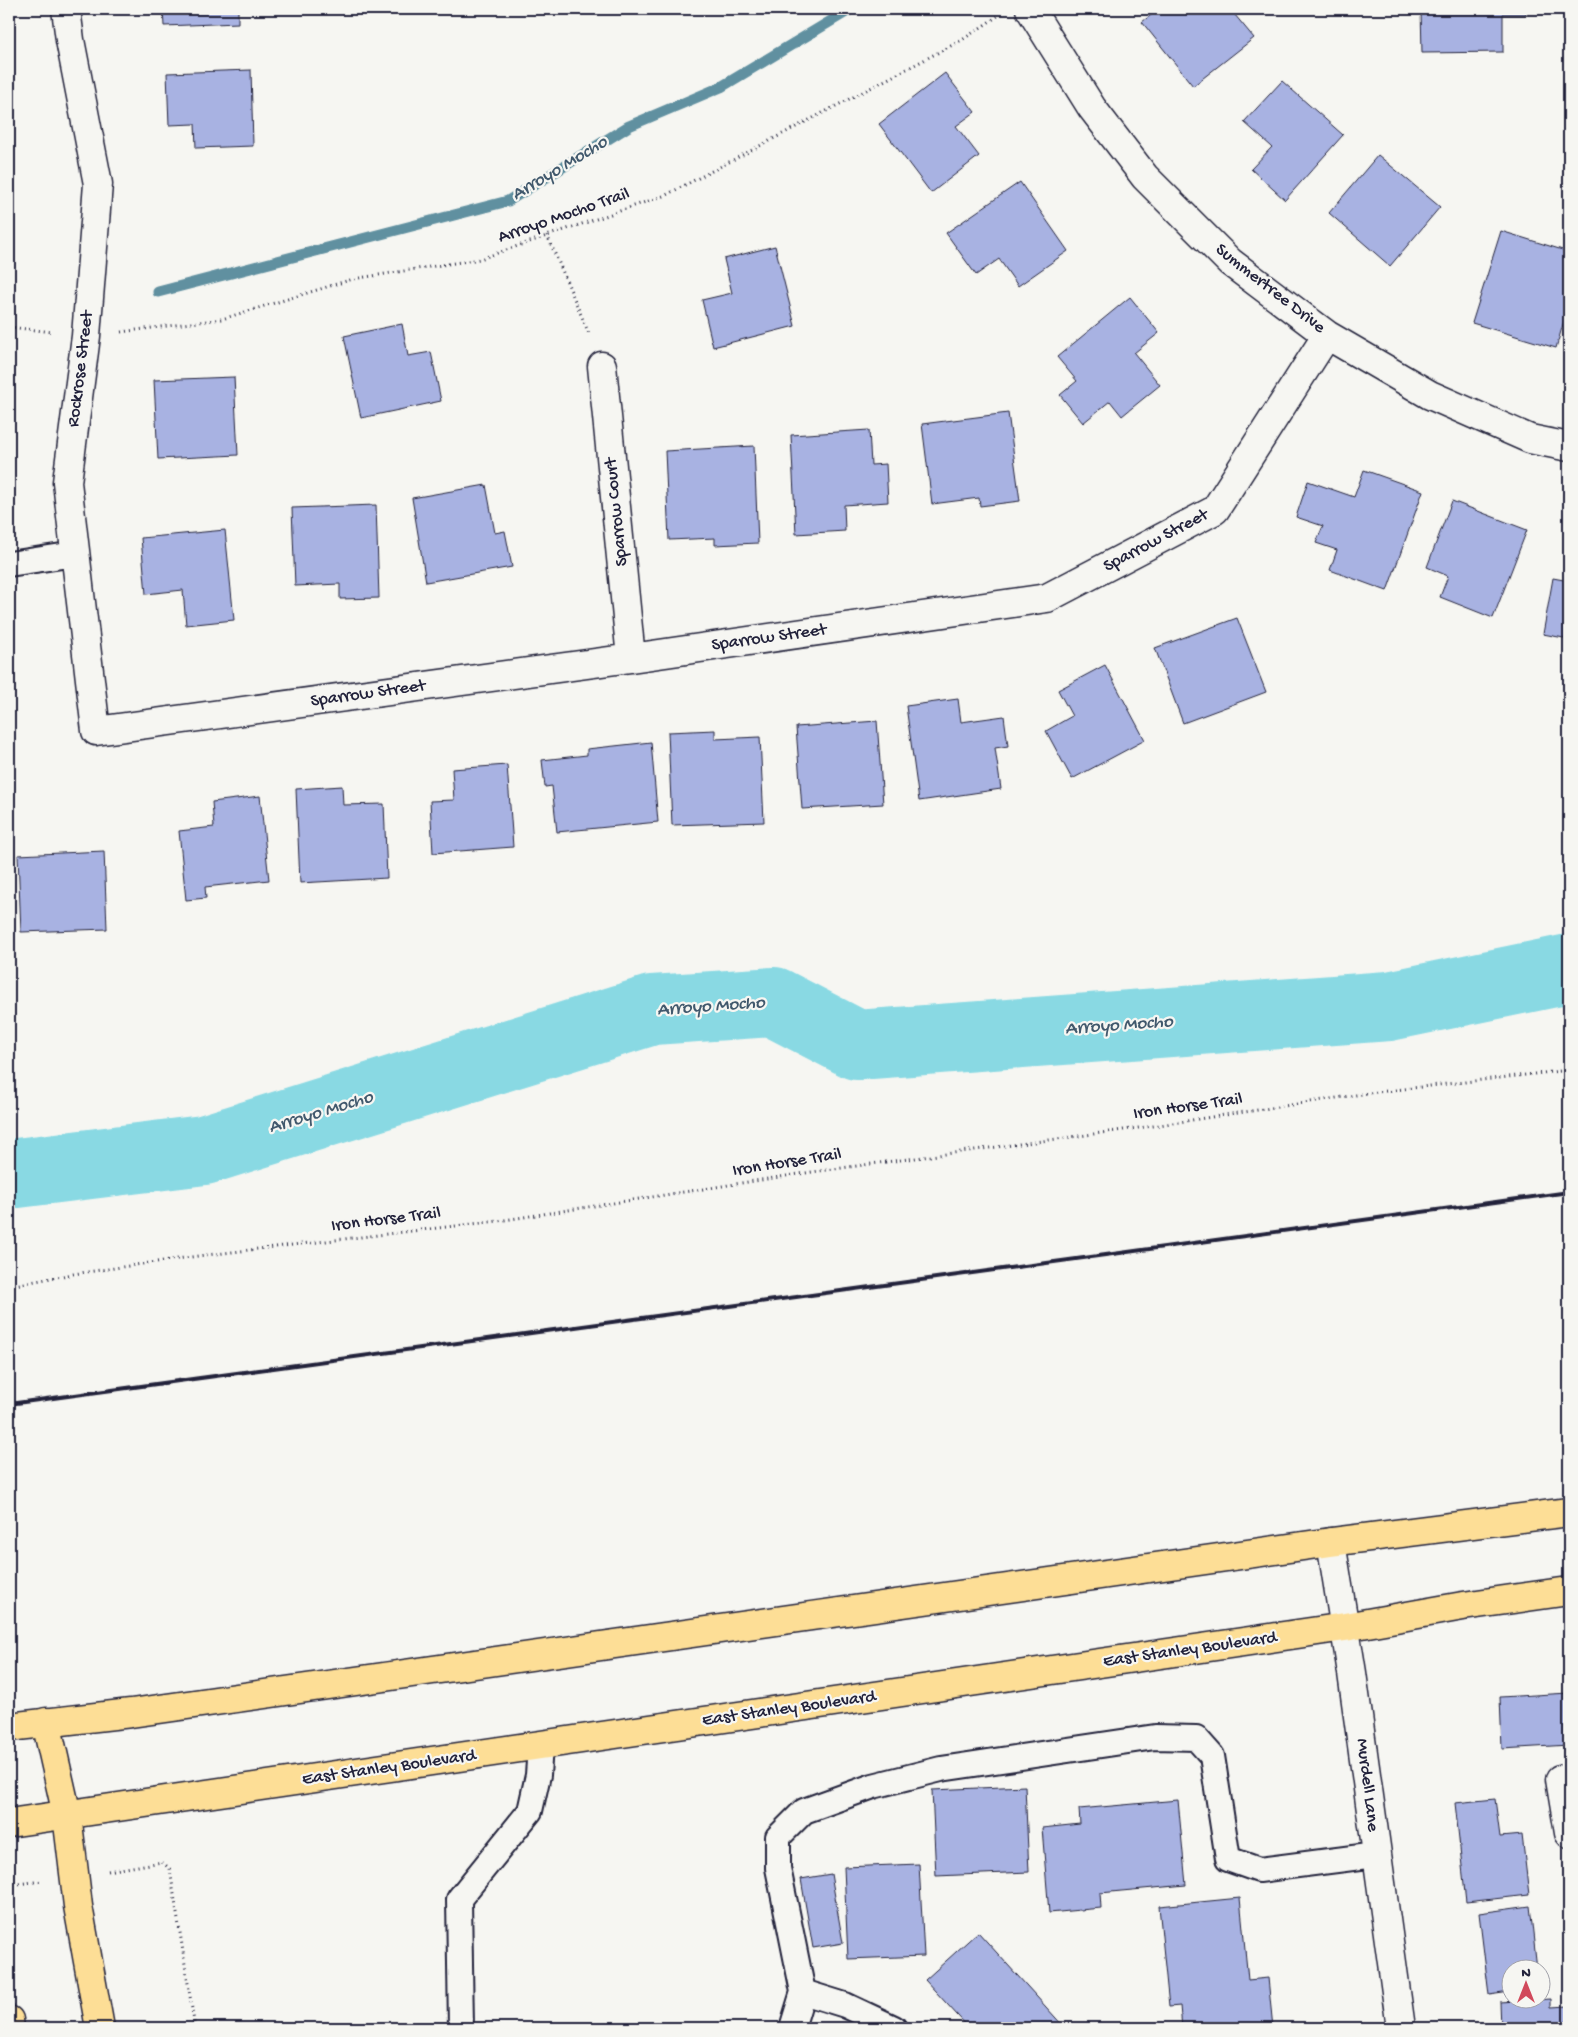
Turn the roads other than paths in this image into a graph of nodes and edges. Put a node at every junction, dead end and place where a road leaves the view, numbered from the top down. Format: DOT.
graph roads {
  1 [pos="66,9"];
  2 [pos="1030,9"];
  3 [pos="1327,335"];
  4 [pos="602,366"];
  5 [pos="1569,447"];
  6 [pos="75,554"];
  7 [pos="9,564"];
  8 [pos="631,658"];
  9 [pos="96,731"];
  10 [pos="1569,1512"];
  11 [pos="1331,1542"];
  12 [pos="1569,1592"];
  13 [pos="1345,1627"];
  14 [pos="46,1722"];
  15 [pos="9,1727"];
  16 [pos="540,1746"];
  17 [pos="1560,1778"];
  18 [pos="67,1815"];
  19 [pos="9,1823"];
  20 [pos="1569,1833"];
  21 [pos="1376,1855"];
  22 [pos="803,1992"];
  23 [pos="9,2020"];
  24 [pos="10,2028"];
  25 [pos="100,2028"];
  26 [pos="461,2028"];
  27 [pos="792,2028"];
  28 [pos="894,2028"];
  29 [pos="1401,2028"];
  1 -- 6 [label="street, Rockrose Street"];
  2 -- 3 [label="street, Summertree Drive"];
  3 -- 5 [label="street, Summertree Drive"];
  3 -- 8 [label="street, Sparrow Street"];
  4 -- 8 [label="street, Sparrow Court"];
  6 -- 7 [label="lane"];
  6 -- 9 [label="street, Rockrose Street"];
  8 -- 9 [label="street, Sparrow Street"];
  10 -- 11 [label="main road"];
  11 -- 13 [label="street, Murdell Lane"];
  11 -- 14 [label="main road"];
  12 -- 13 [label="main road, East Stanley Boulevard"];
  13 -- 16 [label="main road, East Stanley Boulevard"];
  13 -- 21 [label="street, Murdell Lane"];
  14 -- 15 [label="main road"];
  14 -- 18 [label="main road"];
  16 -- 18 [label="main road, East Stanley Boulevard"];
  16 -- 26 [label="lane"];
  17 -- 20 [label="street"];
  18 -- 19 [label="main road, East Stanley Boulevard"];
  18 -- 25 [label="main road"];
  21 -- 22 [label="lane"];
  21 -- 29 [label="street, Murdell Lane"];
  22 -- 27 [label="lane"];
  22 -- 28 [label="lane"];
  23 -- 24 [label="main road"];
}
